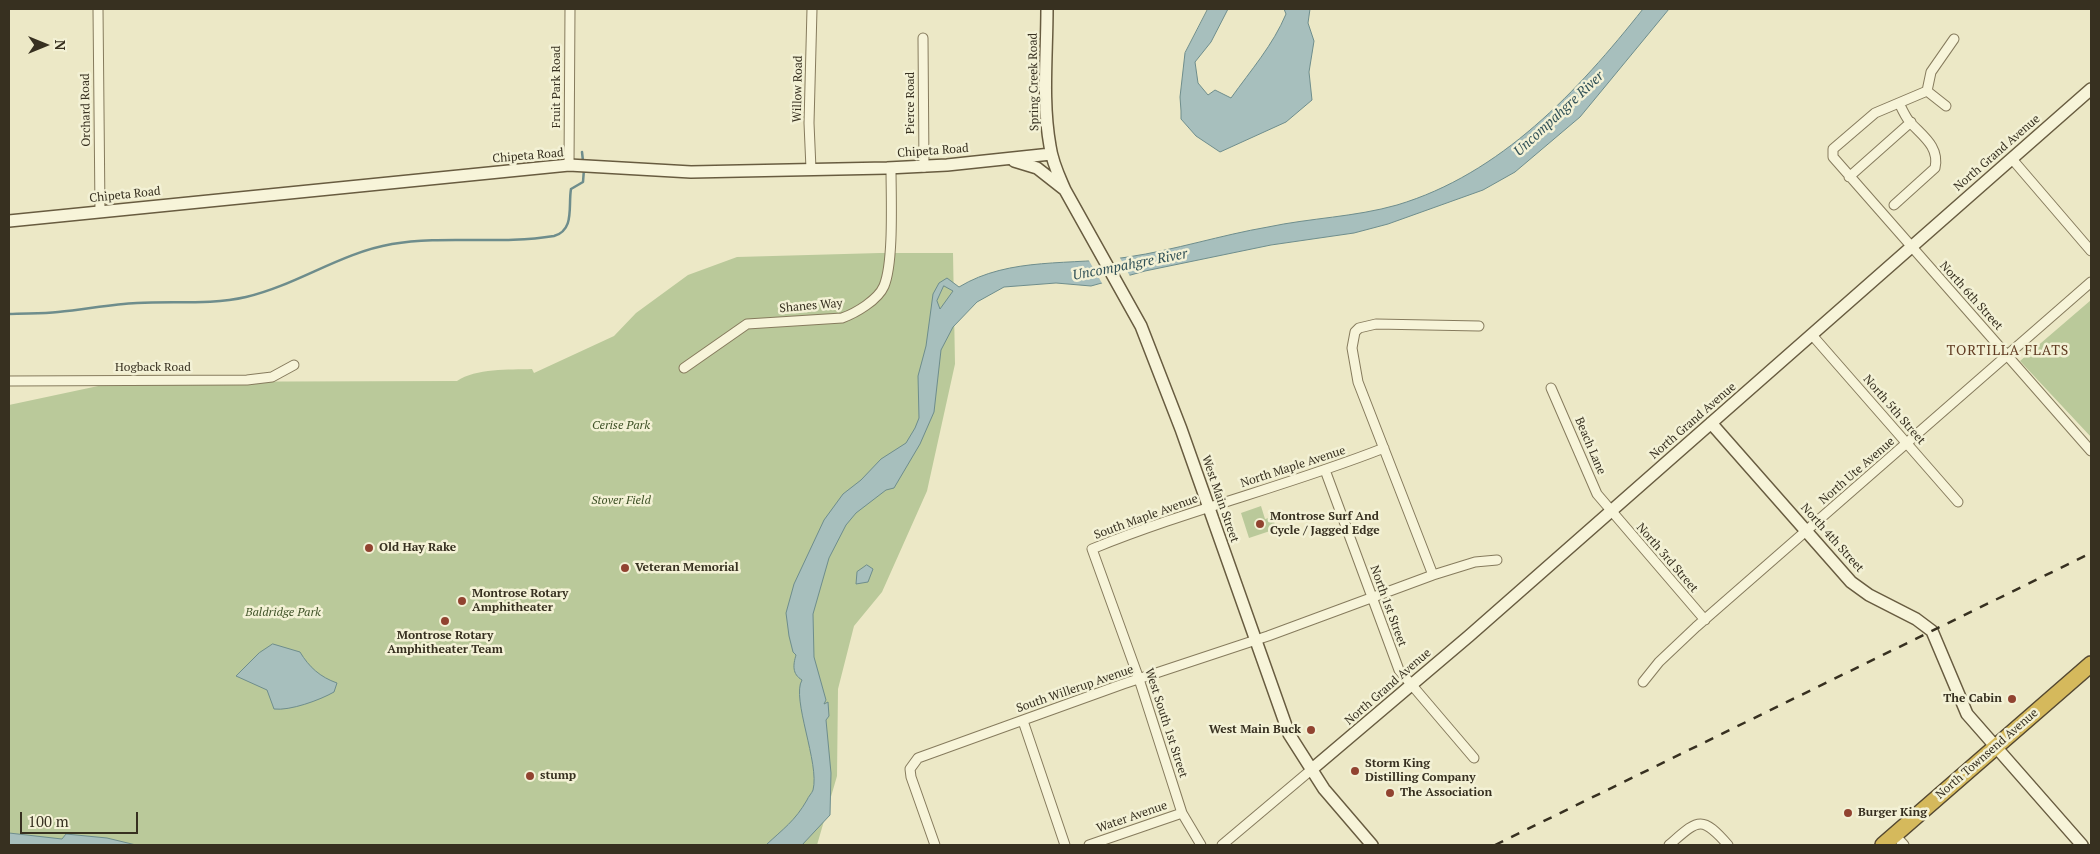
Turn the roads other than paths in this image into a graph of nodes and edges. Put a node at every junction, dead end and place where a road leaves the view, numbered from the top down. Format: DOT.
graph roads {
  1 [pos="98,9"];
  2 [pos="570,9"];
  3 [pos="812,9"];
  4 [pos="1047,9"];
  5 [pos="923,38"];
  6 [pos="1954,39"];
  7 [pos="2091,89"];
  8 [pos="1927,91"];
  9 [pos="1899,103"];
  10 [pos="1946,106"];
  11 [pos="1911,122"];
  12 [pos="1051,154"];
  13 [pos="993,159"];
  14 [pos="2012,159"];
  15 [pos="569,165"];
  16 [pos="924,167"];
  17 [pos="891,168"];
  18 [pos="811,169"];
  19 [pos="1849,177"];
  20 [pos="1065,190"];
  21 [pos="1894,205"];
  22 [pos="100,211"];
  23 [pos="9,221"];
  24 [pos="1911,247"];
  25 [pos="2091,251"];
  26 [pos="2091,282"];
  27 [pos="1479,326"];
  28 [pos="1812,335"];
  29 [pos="2007,356"];
  30 [pos="294,365"];
  31 [pos="684,368"];
  32 [pos="9,381"];
  33 [pos="1551,388"];
  34 [pos="1711,423"];
  35 [pos="1907,444"];
  36 [pos="1384,448"];
  37 [pos="2091,451"];
  38 [pos="1325,470"];
  39 [pos="1958,502"];
  40 [pos="1208,508"];
  41 [pos="1611,511"];
  42 [pos="1807,532"];
  43 [pos="1092,549"];
  44 [pos="1497,560"];
  45 [pos="1433,575"];
  46 [pos="1370,597"];
  47 [pos="1705,620"];
  48 [pos="1255,640"];
  49 [pos="2091,664"];
  50 [pos="1139,679"];
  51 [pos="1643,682"];
  52 [pos="1410,684"];
  53 [pos="1022,721"];
  54 [pos="1995,747"];
  55 [pos="1474,758"];
  56 [pos="1311,770"];
  57 [pos="1182,814"];
  58 [pos="1900,840"];
  59 [pos="935,845"];
  60 [pos="1065,845"];
  61 [pos="1089,845"];
  62 [pos="1200,845"];
  63 [pos="1222,845"];
  64 [pos="1372,845"];
  65 [pos="1669,845"];
  66 [pos="1728,845"];
  67 [pos="1883,845"];
  68 [pos="2082,845"];
  1 -- 22 [label="street, Orchard Road"];
  2 -- 15 [label="street, Fruit Park Road"];
  3 -- 18 [label="street, Willow Road"];
  4 -- 12 [label="street, Spring Creek Road"];
  5 -- 16 [label="street, Pierce Road"];
  6 -- 8 [label="street"];
  7 -- 14 [label="street, North Grand Avenue"];
  8 -- 9 [label="street, North 6th Street"];
  8 -- 10 [label="street"];
  9 -- 11 [label="street"];
  9 -- 19 [label="street, North 6th Street"];
  11 -- 19 [label="street"];
  11 -- 21 [label="street"];
  12 -- 13 [label="street, Chipeta Road"];
  12 -- 20 [label="street, West Main Street"];
  13 -- 16 [label="street, Chipeta Road"];
  13 -- 20 [label="street"];
  14 -- 24 [label="street, North Grand Avenue"];
  14 -- 25 [label="street"];
  15 -- 18 [label="street, Chipeta Road"];
  15 -- 22 [label="street, Chipeta Road"];
  16 -- 17 [label="street, Chipeta Road"];
  17 -- 18 [label="street, Chipeta Road"];
  17 -- 31 [label="street, Shanes Way"];
  19 -- 24 [label="street, North 6th Street"];
  20 -- 40 [label="street, West Main Street"];
  22 -- 23 [label="street, Chipeta Road"];
  24 -- 28 [label="street, North Grand Avenue"];
  24 -- 29 [label="street, North 6th Street"];
  26 -- 29 [label="street, North Ute Avenue"];
  27 -- 36 [label="street"];
  28 -- 34 [label="street, North Grand Avenue"];
  28 -- 35 [label="street, North 5th Street"];
  29 -- 35 [label="street, North Ute Avenue"];
  29 -- 37 [label="street, North 6th Street"];
  30 -- 32 [label="street, Hogback Road"];
  33 -- 41 [label="street, Beach Lane"];
  34 -- 41 [label="street, North Grand Avenue"];
  34 -- 42 [label="street, North 4th Street"];
  35 -- 39 [label="street, North 5th Street"];
  35 -- 42 [label="street, North Ute Avenue"];
  36 -- 38 [label="street, North Maple Avenue"];
  36 -- 45 [label="street"];
  38 -- 40 [label="street, North Maple Avenue"];
  38 -- 46 [label="street, North 1st Street"];
  40 -- 43 [label="street, South Maple Avenue"];
  40 -- 48 [label="street, West Main Street"];
  41 -- 47 [label="street, North 3rd Street"];
  41 -- 52 [label="street, North Grand Avenue"];
  42 -- 47 [label="street, North Ute Avenue"];
  42 -- 54 [label="street, North 4th Street"];
  43 -- 50 [label="street, West South 1st Street"];
  44 -- 45 [label="street, South Willerup Avenue"];
  45 -- 46 [label="street, South Willerup Avenue"];
  46 -- 48 [label="street, South Willerup Avenue"];
  46 -- 52 [label="street, North 1st Street"];
  47 -- 51 [label="street, North Ute Avenue"];
  48 -- 50 [label="street, South Willerup Avenue"];
  48 -- 56 [label="street, West Main Street"];
  49 -- 54 [label="highway, North Townsend Avenue"];
  50 -- 53 [label="street, South Willerup Avenue"];
  50 -- 57 [label="street, West South 1st Street"];
  52 -- 55 [label="street, North 1st Street"];
  52 -- 56 [label="street, North Grand Avenue"];
  53 -- 59 [label="street, South Willerup Avenue"];
  53 -- 60 [label="street"];
  54 -- 58 [label="highway, North Townsend Avenue"];
  54 -- 68 [label="street, North 4th Street"];
  56 -- 63 [label="street"];
  56 -- 64 [label="street, West Main Street"];
  57 -- 61 [label="street, Water Avenue"];
  57 -- 62 [label="street, West South 1st Street"];
  58 -- 67 [label="highway, North Townsend Avenue"];
  65 -- 66 [label="street"];
}
